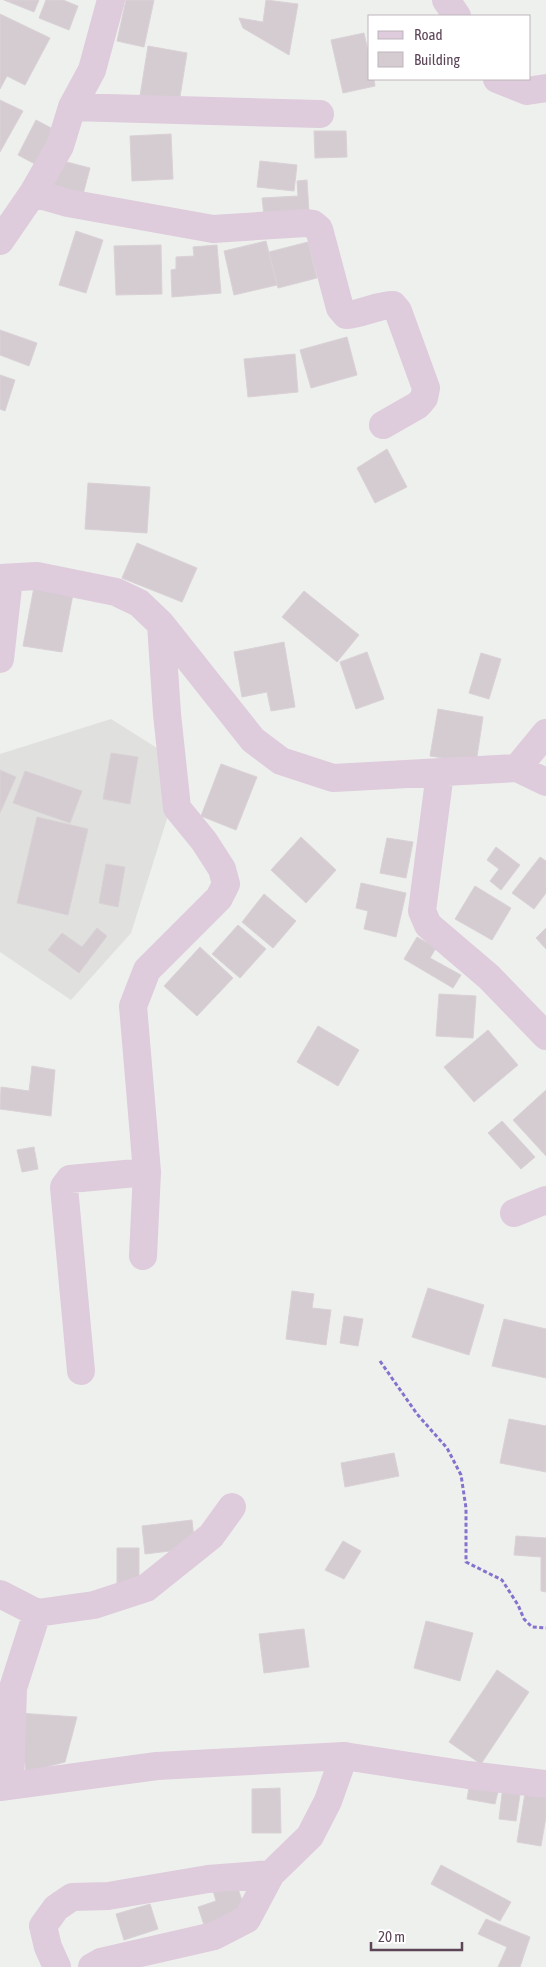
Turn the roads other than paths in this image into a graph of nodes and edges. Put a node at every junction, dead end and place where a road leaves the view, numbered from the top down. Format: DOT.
graph roads {
  1 [pos="111,0"];
  2 [pos="446,0"];
  3 [pos="456,15"];
  4 [pos="499,80"];
  5 [pos="546,88"];
  6 [pos="72,107"];
  7 [pos="320,114"];
  8 [pos="33,193"];
  9 [pos="0,240"];
  10 [pos="383,425"];
  11 [pos="4,578"];
  12 [pos="161,624"];
  13 [pos="0,659"];
  14 [pos="546,733"];
  15 [pos="517,768"];
  16 [pos="440,773"];
  17 [pos="546,782"];
  18 [pos="546,1036"];
  19 [pos="147,1172"];
  20 [pos="546,1200"];
  21 [pos="514,1213"];
  22 [pos="143,1256"];
  23 [pos="81,1371"];
  24 [pos="232,1507"];
  25 [pos="0,1594"];
  26 [pos="37,1613"];
  27 [pos="344,1756"];
  28 [pos="546,1784"];
  29 [pos="5,1786"];
  30 [pos="271,1874"];
  31 [pos="57,1967"];
  32 [pos="92,1967"];
  1 -- 6 [label="street"];
  2 -- 3 [label="street"];
  4 -- 5 [label="street"];
  6 -- 7 [label="street"];
  6 -- 8 [label="street"];
  8 -- 9 [label="street"];
  8 -- 10 [label="street"];
  11 -- 12 [label="street"];
  11 -- 13 [label="street"];
  12 -- 16 [label="street"];
  12 -- 19 [label="street"];
  14 -- 15 [label="street"];
  15 -- 16 [label="street"];
  15 -- 17 [label="street"];
  16 -- 18 [label="street"];
  19 -- 22 [label="street"];
  19 -- 23 [label="street"];
  20 -- 21 [label="street"];
  24 -- 26 [label="street"];
  25 -- 26 [label="street"];
  26 -- 29 [label="street"];
  27 -- 28 [label="street"];
  27 -- 29 [label="street"];
  27 -- 30 [label="street"];
  30 -- 31 [label="street"];
  30 -- 32 [label="street"];
}
